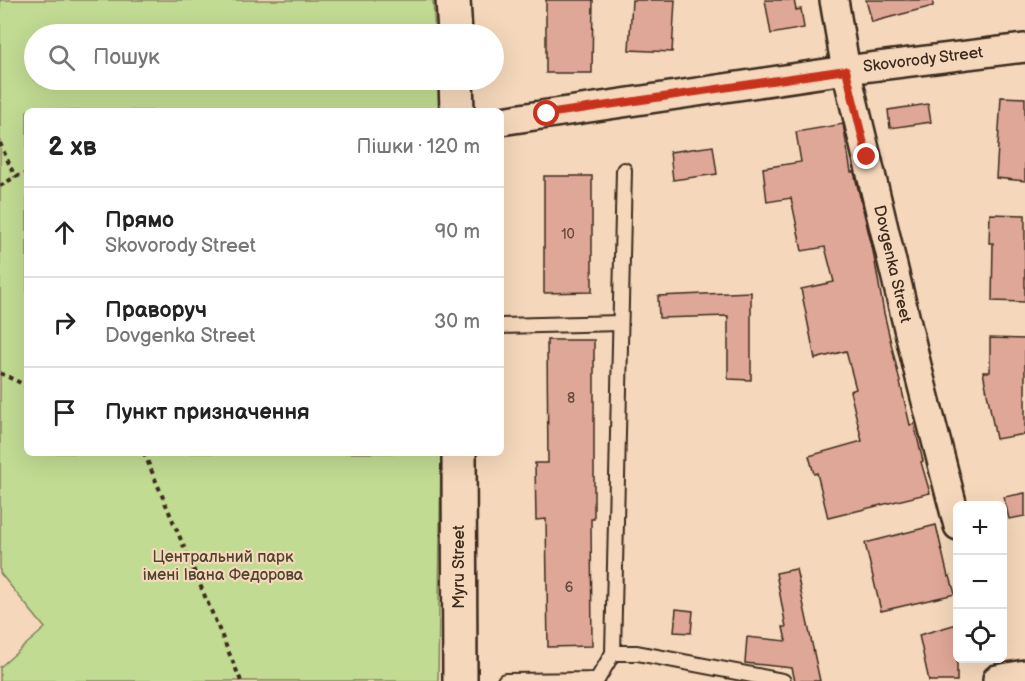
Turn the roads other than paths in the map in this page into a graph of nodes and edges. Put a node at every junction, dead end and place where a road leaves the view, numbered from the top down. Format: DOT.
graph roads {
  1 [pos="453,0"];
  2 [pos="834,0"];
  3 [pos="454,24"];
  4 [pos="1025,48"];
  5 [pos="846,70"];
  6 [pos="456,90"];
  7 [pos="457,108"];
  8 [pos="504,121"];
  9 [pos="624,170"];
  10 [pos="620,323"];
  11 [pos="504,326"];
  12 [pos="459,456"];
  13 [pos="953,510"];
  14 [pos="613,653"];
  15 [pos="995,673"];
  16 [pos="1025,674"];
  17 [pos="460,681"];
  18 [pos="505,681"];
  19 [pos="783,681"];
  1 -- 3 [label="main road"];
  2 -- 5 [label="street, Dovgenka Street"];
  4 -- 5 [label="street, Skovorody Street"];
  5 -- 8 [label="street, Skovorody Street"];
  5 -- 13 [label="street, Dovgenka Street"];
  6 -- 7 [label="main road"];
  9 -- 10 [label="lane"];
  10 -- 11 [label="lane"];
  10 -- 14 [label="lane"];
  12 -- 17 [label="main road, Myru Street"];
  14 -- 18 [label="lane"];
  14 -- 19 [label="lane"];
  15 -- 16 [label="street"];
}
